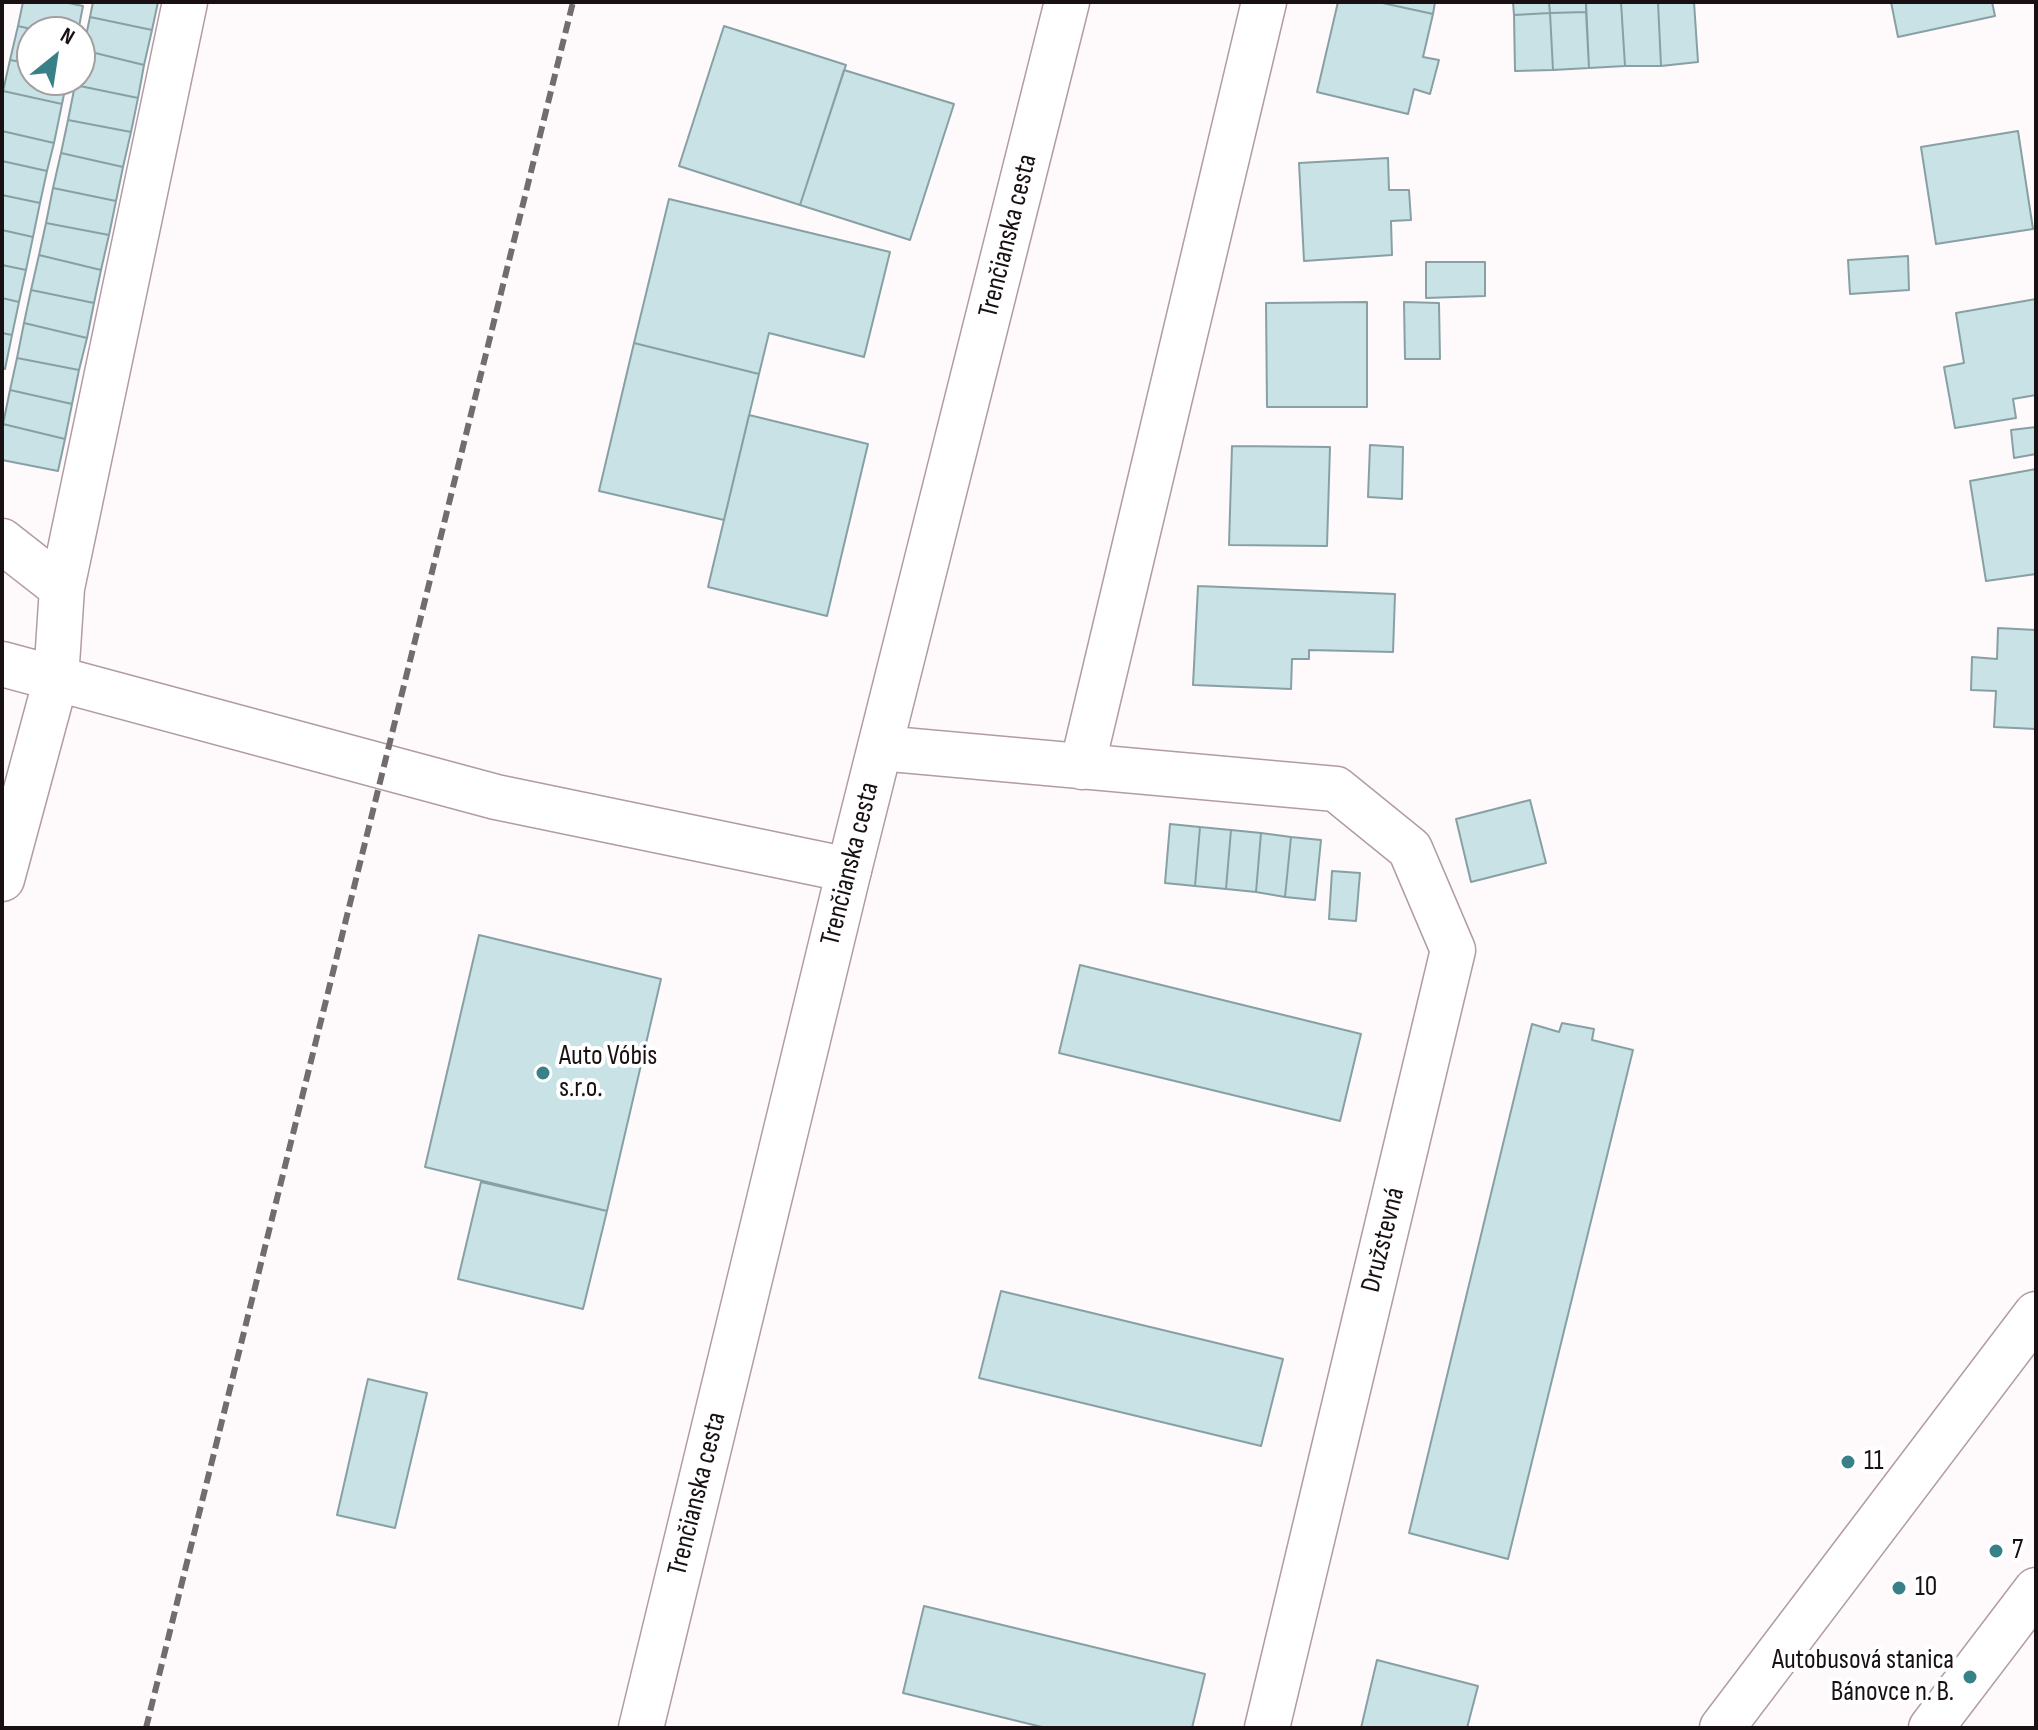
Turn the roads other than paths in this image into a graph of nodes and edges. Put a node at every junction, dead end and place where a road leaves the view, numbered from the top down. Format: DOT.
graph roads {
  1 [pos="185,2"];
  2 [pos="1067,2"];
  3 [pos="1264,2"];
  4 [pos="2,541"];
  5 [pos="62,588"];
  6 [pos="2,664"];
  7 [pos="56,679"];
  8 [pos="880,748"];
  9 [pos="1082,767"];
  10 [pos="849,870"];
  11 [pos="2,879"];
  12 [pos="2036,1314"];
  13 [pos="2036,1590"];
  14 [pos="641,1728"];
  15 [pos="1267,1728"];
  16 [pos="1722,1728"];
  17 [pos="1931,1728"];
  1 -- 5 [label="main road"];
  2 -- 8 [label="main road, Trenčianska cesta"];
  3 -- 9 [label="main road"];
  4 -- 5 [label="main road"];
  5 -- 7 [label="main road"];
  6 -- 7 [label="main road"];
  7 -- 10 [label="main road"];
  7 -- 11 [label="main road"];
  8 -- 9 [label="main road"];
  8 -- 10 [label="main road, Trenčianska cesta"];
  9 -- 15 [label="main road, Družstevná"];
  10 -- 14 [label="main road, Trenčianska cesta"];
  12 -- 16 [label="main road"];
  13 -- 17 [label="main road"];
}
